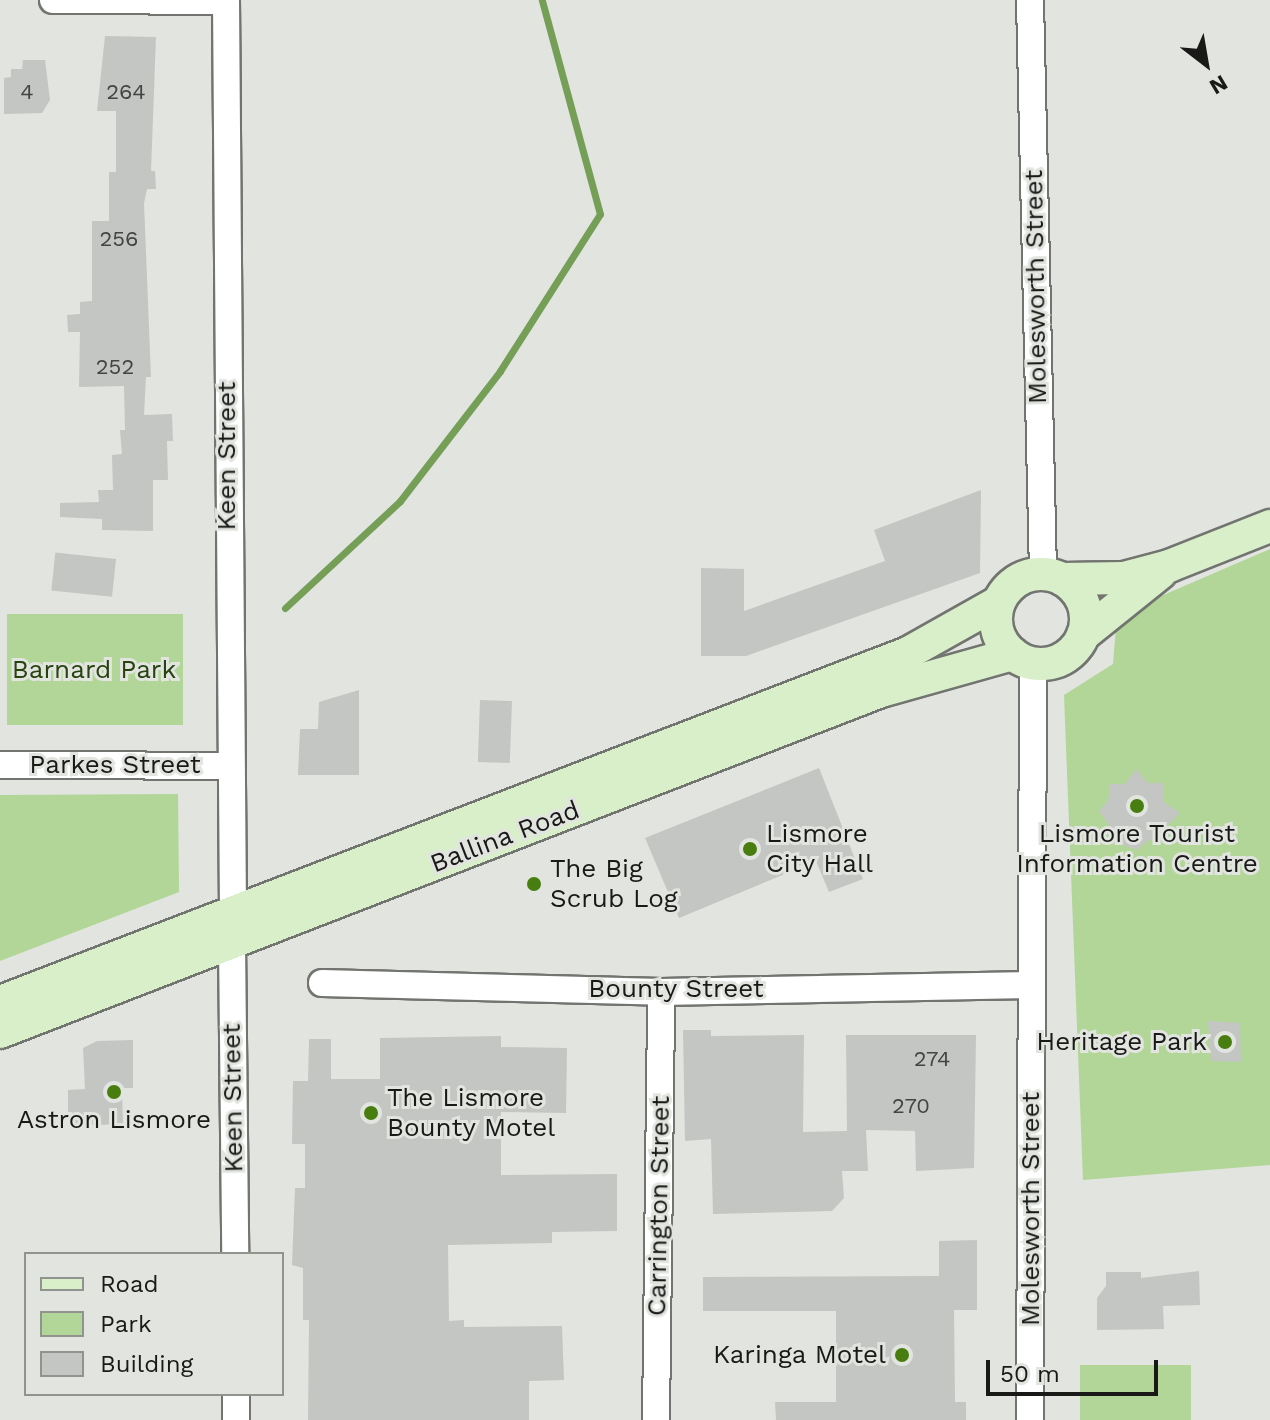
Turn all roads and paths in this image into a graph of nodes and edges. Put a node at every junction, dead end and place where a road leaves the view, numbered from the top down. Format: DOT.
graph roads {
  1 [pos="53,0"];
  2 [pos="226,0"];
  3 [pos="1030,0"];
  4 [pos="1270,526"];
  5 [pos="1169,566"];
  6 [pos="1052,576"];
  7 [pos="999,602"];
  8 [pos="1083,635"];
  9 [pos="1023,659"];
  10 [pos="0,765"];
  11 [pos="230,766"];
  12 [pos="232,927"];
  13 [pos="322,983"];
  14 [pos="1031,985"];
  15 [pos="661,992"];
  16 [pos="0,1002"];
  17 [pos="0,1032"];
  18 [pos="235,1252"];
  19 [pos="236,1396"];
  20 [pos="236,1420"];
  21 [pos="656,1420"];
  22 [pos="1030,1420"];
  1 -- 2 [label="street"];
  2 -- 11 [label="street, Keen Street"];
  3 -- 6 [label="street, Molesworth Street"];
  4 -- 5 [label="main road"];
  5 -- 6 [label="main road"];
  5 -- 8 [label="main road"];
  6 -- 7 [label="main road"];
  6 -- 8 [label="main road"];
  7 -- 9 [label="main road"];
  7 -- 12 [label="main road, Ballina Road"];
  8 -- 9 [label="main road"];
  9 -- 12 [label="main road, Ballina Road"];
  9 -- 14 [label="street, Molesworth Street"];
  10 -- 11 [label="street, Parkes Street"];
  11 -- 12 [label="street, Keen Street"];
  12 -- 16 [label="main road, Ballina Road"];
  12 -- 17 [label="main road, Ballina Road"];
  12 -- 18 [label="street, Keen Street"];
  13 -- 15 [label="street, Bounty Street"];
  14 -- 15 [label="street, Bounty Street"];
  14 -- 22 [label="street, Molesworth Street"];
  15 -- 21 [label="street, Carrington Street"];
  19 -- 20 [label="street"];
}
